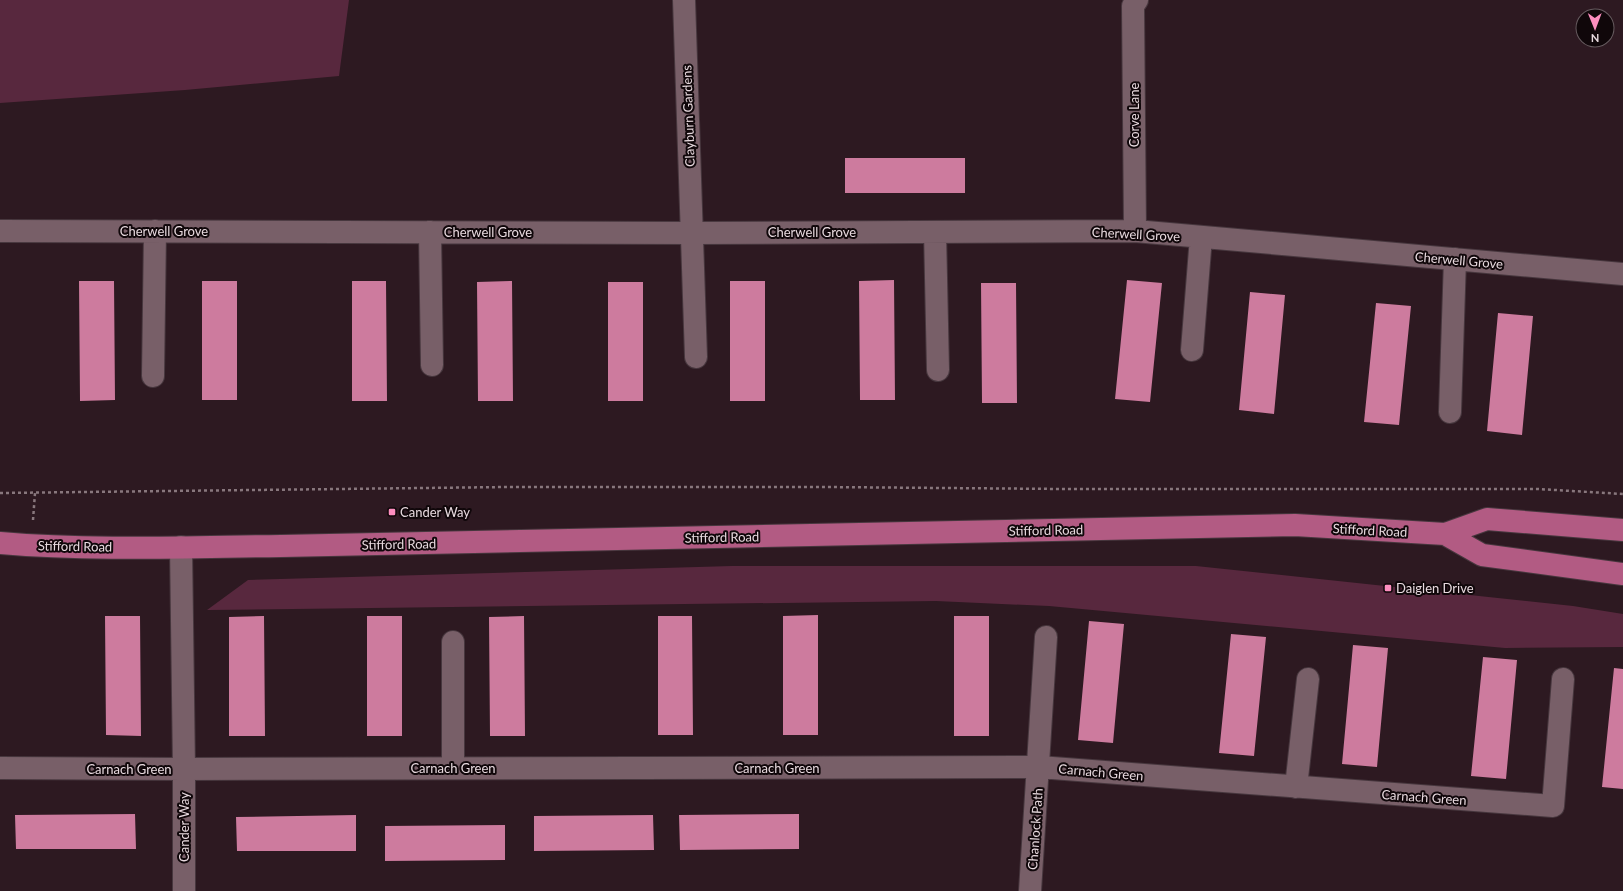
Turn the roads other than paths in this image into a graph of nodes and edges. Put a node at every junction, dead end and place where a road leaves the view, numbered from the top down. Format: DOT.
graph roads {
  1 [pos="684,0"];
  2 [pos="1137,0"];
  3 [pos="0,231"];
  4 [pos="155,231"];
  5 [pos="1135,231"];
  6 [pos="430,232"];
  7 [pos="935,232"];
  8 [pos="693,233"];
  9 [pos="1201,237"];
  10 [pos="1455,259"];
  11 [pos="1623,274"];
  12 [pos="1192,350"];
  13 [pos="696,358"];
  14 [pos="432,365"];
  15 [pos="938,370"];
  16 [pos="153,376"];
  17 [pos="1450,412"];
  18 [pos="1623,530"];
  19 [pos="1445,534"];
  20 [pos="0,543"];
  21 [pos="181,547"];
  22 [pos="1623,574"];
  23 [pos="1046,637"];
  24 [pos="453,642"];
  25 [pos="1308,679"];
  26 [pos="1563,679"];
  27 [pos="1039,767"];
  28 [pos="0,768"];
  29 [pos="453,768"];
  30 [pos="184,769"];
  31 [pos="1296,788"];
  32 [pos="184,891"];
  33 [pos="1030,891"];
  1 -- 8 [label="street, Clayburn Gardens"];
  2 -- 5 [label="street, Corve Lane"];
  3 -- 4 [label="street, Cherwell Grove"];
  4 -- 6 [label="street, Cherwell Grove"];
  4 -- 16 [label="street"];
  5 -- 7 [label="street, Cherwell Grove"];
  5 -- 9 [label="street, Cherwell Grove"];
  6 -- 8 [label="street, Cherwell Grove"];
  6 -- 14 [label="street"];
  7 -- 8 [label="street, Cherwell Grove"];
  7 -- 15 [label="street"];
  8 -- 13 [label="street, Clayburn Gardens"];
  9 -- 10 [label="street, Cherwell Grove"];
  9 -- 12 [label="street"];
  10 -- 11 [label="street, Cherwell Grove"];
  10 -- 17 [label="street"];
  18 -- 19 [label="main road, Stifford Road"];
  19 -- 21 [label="main road, Stifford Road"];
  19 -- 22 [label="main road, Stifford Road"];
  20 -- 21 [label="main road, Stifford Road"];
  21 -- 30 [label="street, Cander Way"];
  23 -- 27 [label="street, Chanlock Path"];
  24 -- 29 [label="street"];
  25 -- 31 [label="street"];
  26 -- 31 [label="street, Carnach Green"];
  27 -- 29 [label="street, Carnach Green"];
  27 -- 31 [label="street, Carnach Green"];
  27 -- 33 [label="street, Chanlock Path"];
  28 -- 30 [label="street, Carnach Green"];
  29 -- 30 [label="street, Carnach Green"];
  30 -- 32 [label="street, Cander Way"];
}
